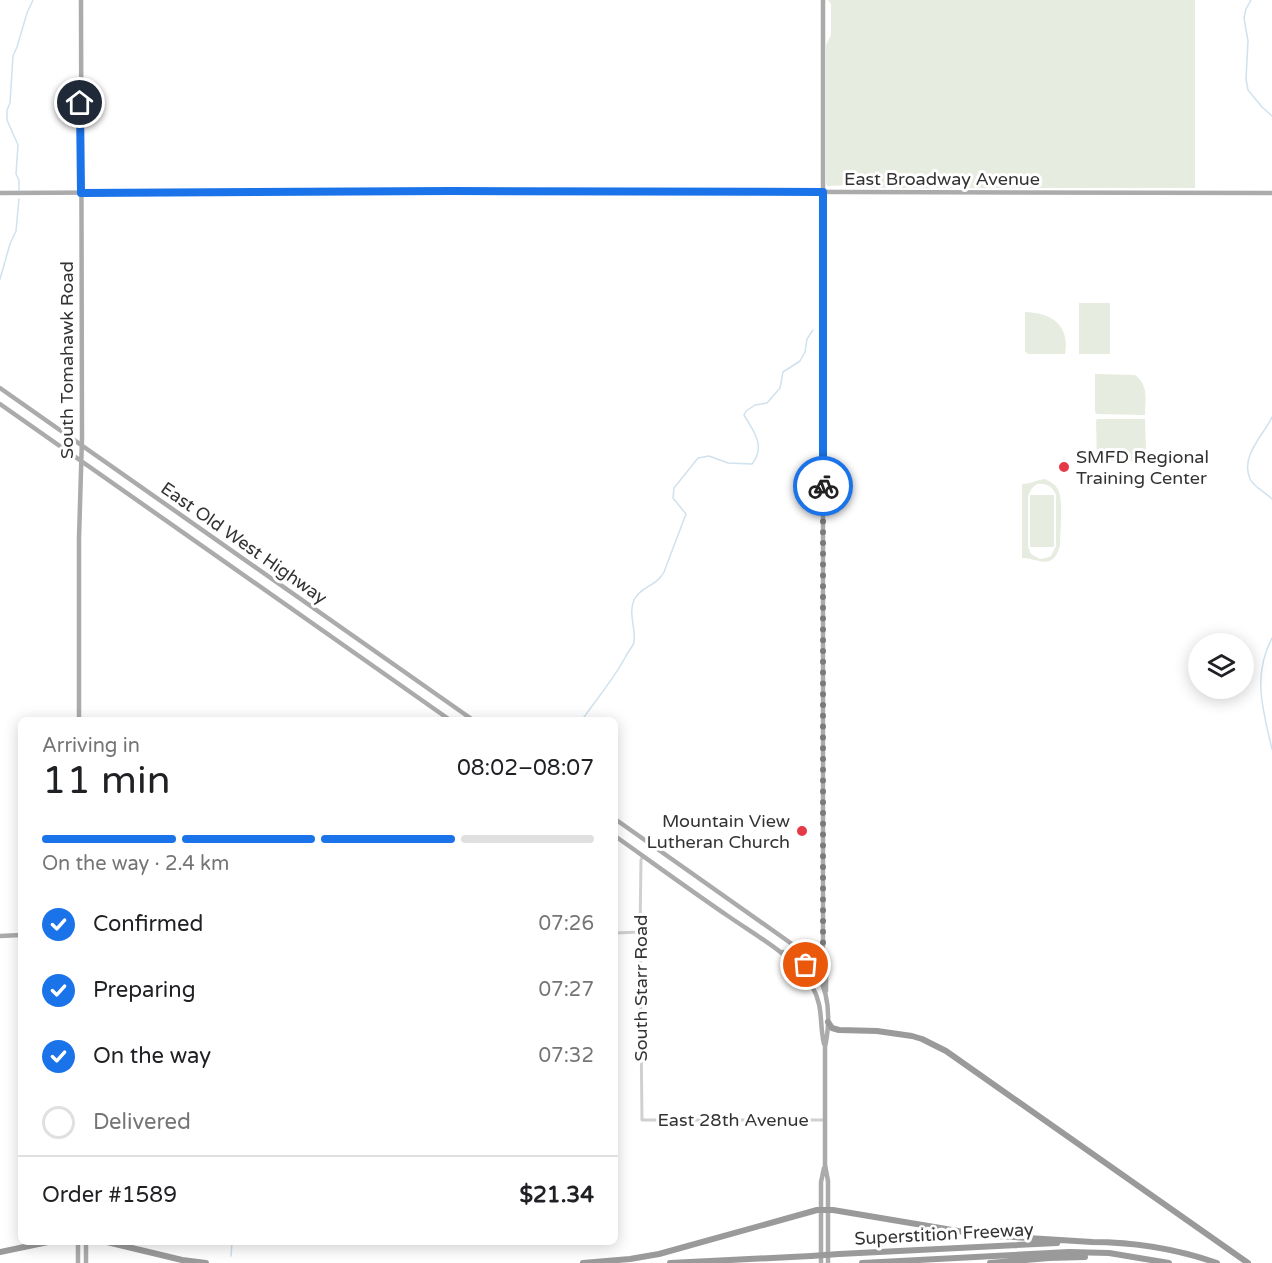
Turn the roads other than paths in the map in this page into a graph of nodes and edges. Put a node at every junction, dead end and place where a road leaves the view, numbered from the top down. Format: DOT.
graph roads {
  1 [pos="81,0"];
  2 [pos="822,0"];
  3 [pos="823,192"];
  4 [pos="0,193"];
  5 [pos="81,193"];
  6 [pos="1272,193"];
  7 [pos="0,388"];
  8 [pos="0,404"];
  9 [pos="81,445"];
  10 [pos="81,461"];
  11 [pos="79,717"];
  12 [pos="446,717"];
  13 [pos="469,717"];
  14 [pos="618,821"];
  15 [pos="618,838"];
  16 [pos="643,856"];
  17 [pos="640,932"];
  18 [pos="618,933"];
  19 [pos="0,936"];
  20 [pos="18,936"];
  21 [pos="768,944"];
  22 [pos="823,946"];
  23 [pos="799,950"];
  24 [pos="813,965"];
  25 [pos="803,972"];
  26 [pos="826,1000"];
  27 [pos="828,1022"];
  28 [pos="825,1047"];
  29 [pos="642,1120"];
  30 [pos="825,1120"];
  31 [pos="825,1210"];
  32 [pos="1092,1242"];
  33 [pos="34,1245"];
  34 [pos="78,1245"];
  35 [pos="86,1245"];
  36 [pos="120,1245"];
  37 [pos="0,1252"];
  38 [pos="1151,1260"];
  39 [pos="78,1263"];
  40 [pos="86,1263"];
  41 [pos="206,1263"];
  42 [pos="583,1263"];
  43 [pos="670,1263"];
  44 [pos="821,1263"];
  45 [pos="828,1263"];
  46 [pos="862,1263"];
  47 [pos="990,1263"];
  48 [pos="1169,1263"];
  49 [pos="1217,1263"];
  50 [pos="1248,1263"];
  1 -- 5 [label="main road, South Tomahawk Road"];
  2 -- 3 [label="main road"];
  3 -- 5 [label="main road, East Broadway Avenue"];
  3 -- 6 [label="main road, East Broadway Avenue"];
  3 -- 22 [label="main road"];
  4 -- 5 [label="main road, East Broadway Avenue"];
  5 -- 9 [label="main road, South Tomahawk Road"];
  7 -- 9 [label="main road, East Old West Highway"];
  8 -- 10 [label="main road, East Old West Highway"];
  9 -- 10 [label="main road, South Tomahawk Road"];
  9 -- 13 [label="main road, East Old West Highway"];
  10 -- 11 [label="main road, South Tomahawk Road"];
  10 -- 12 [label="main road, East Old West Highway"];
  14 -- 23 [label="main road"];
  15 -- 16 [label="main road"];
  16 -- 17 [label="street, South Starr Road"];
  16 -- 21 [label="main road"];
  17 -- 18 [label="street"];
  17 -- 29 [label="street, South Starr Road"];
  19 -- 20 [label="main road"];
  21 -- 24 [label="main road"];
  21 -- 25 [label="main road"];
  22 -- 23 [label="main road"];
  22 -- 24 [label="main road"];
  22 -- 26 [label="main road"];
  23 -- 24 [label="main road"];
  24 -- 25 [label="main road"];
  24 -- 26 [label="main road"];
  25 -- 28 [label="main road"];
  26 -- 27 [label="main road"];
  27 -- 28 [label="main road"];
  27 -- 50 [label="highway"];
  28 -- 30 [label="main road"];
  29 -- 30 [label="street, East 28th Avenue"];
  30 -- 31 [label="main road"];
  31 -- 32 [label="highway"];
  31 -- 42 [label="highway"];
  31 -- 44 [label="main road"];
  31 -- 45 [label="main road"];
  32 -- 43 [label="highway, Superstition Freeway, bridge"];
  32 -- 49 [label="highway, Superstition Freeway"];
  33 -- 37 [label="highway"];
  34 -- 39 [label="main road"];
  35 -- 40 [label="main road"];
  36 -- 41 [label="highway"];
  38 -- 46 [label="highway, Superstition Freeway"];
  38 -- 47 [label="highway"];
  38 -- 48 [label="highway, Superstition Freeway"];
}
